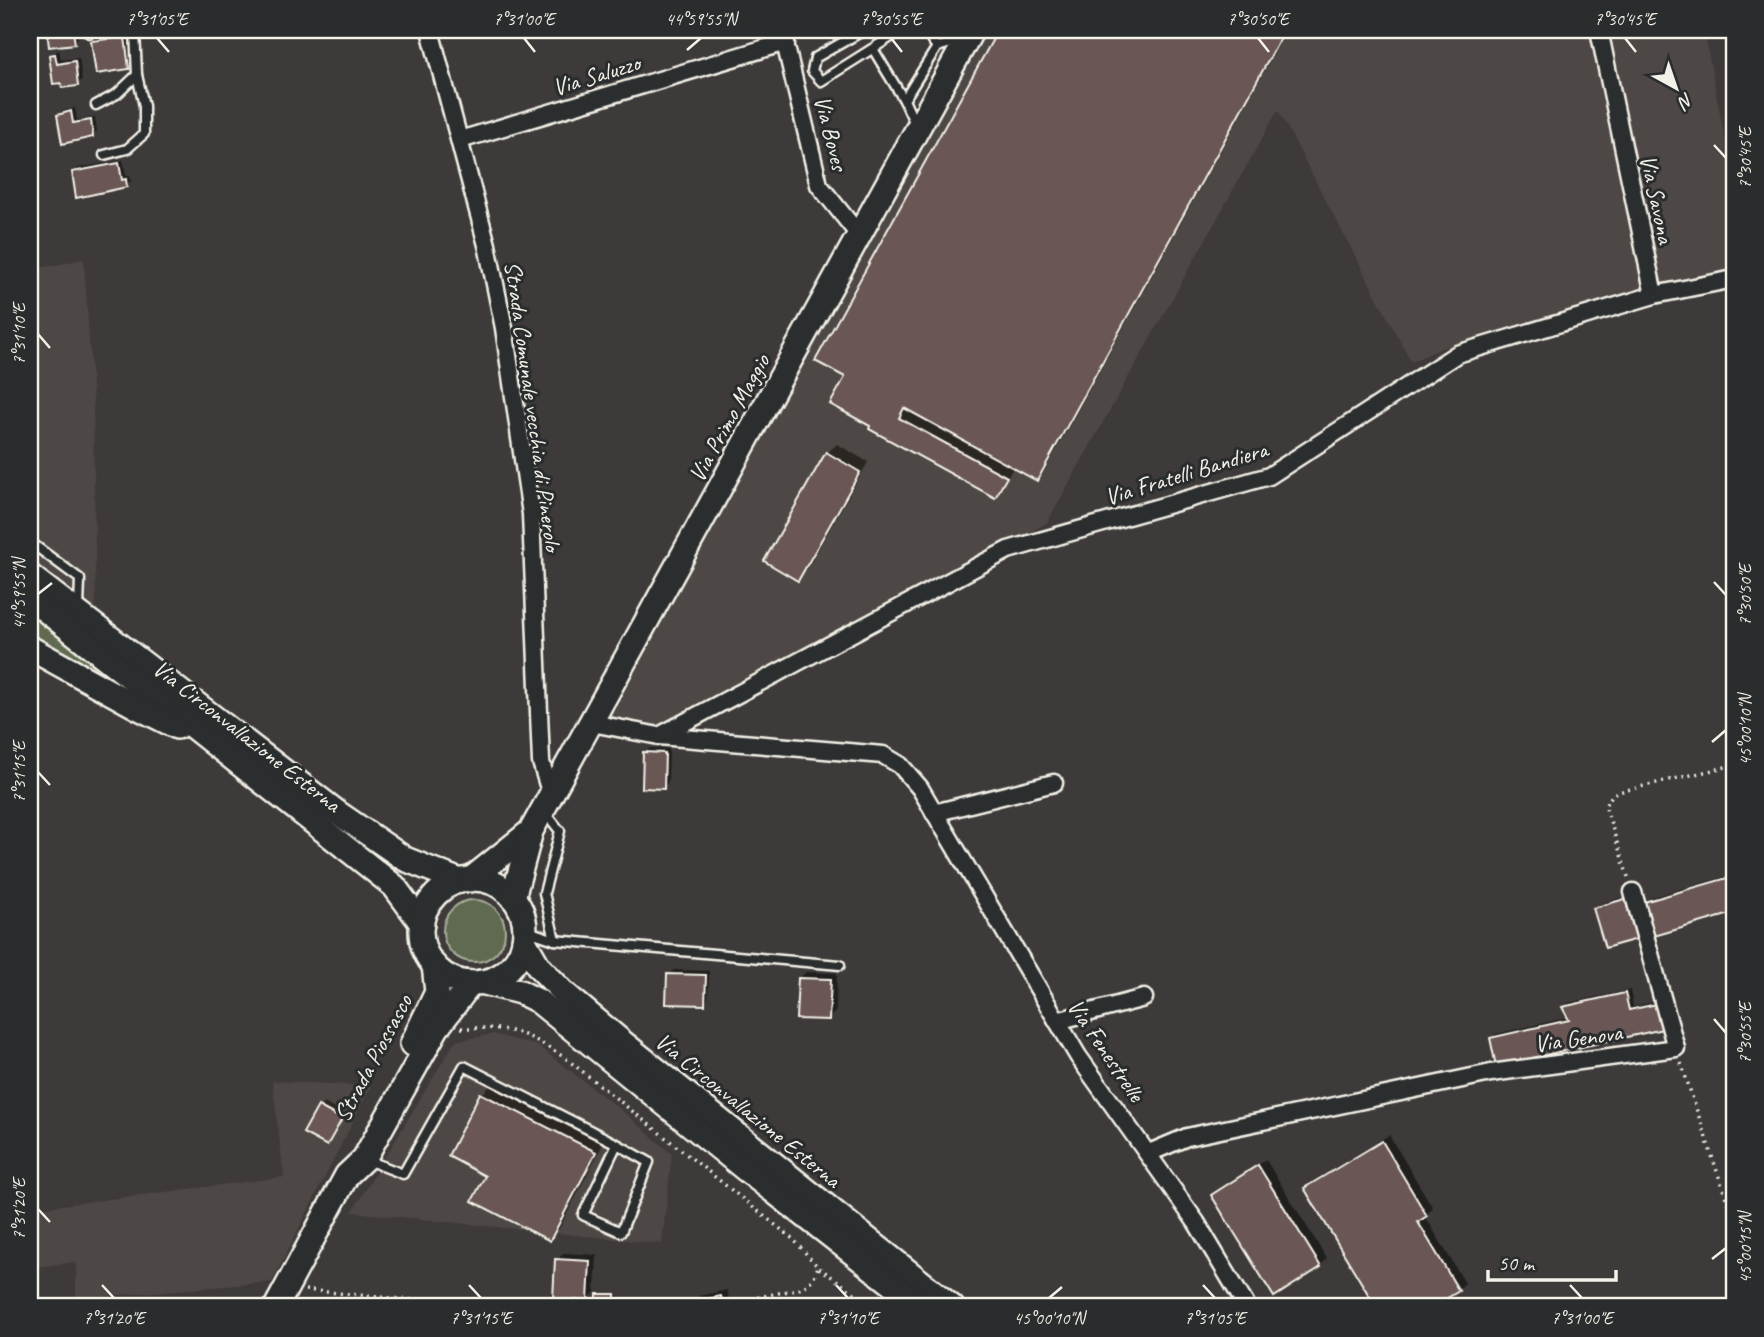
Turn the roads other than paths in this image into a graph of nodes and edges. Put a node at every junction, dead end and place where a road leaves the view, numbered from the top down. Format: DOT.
graph roads {
  1 [pos="135,30"];
  2 [pos="430,30"];
  3 [pos="864,30"];
  4 [pos="902,30"];
  5 [pos="924,30"];
  6 [pos="1599,30"];
  7 [pos="970,34"];
  8 [pos="784,36"];
  9 [pos="937,47"];
  10 [pos="873,49"];
  11 [pos="136,75"];
  12 [pos="904,100"];
  13 [pos="96,105"];
  14 [pos="917,130"];
  15 [pos="460,140"];
  16 [pos="104,155"];
  17 [pos="859,235"];
  18 [pos="1734,279"];
  19 [pos="1654,295"];
  20 [pos="30,542"];
  21 [pos="30,576"];
  22 [pos="30,598"];
  23 [pos="79,615"];
  24 [pos="30,648"];
  25 [pos="592,723"];
  26 [pos="218,735"];
  27 [pos="659,736"];
  28 [pos="1054,783"];
  29 [pos="547,802"];
  30 [pos="934,813"];
  31 [pos="531,831"];
  32 [pos="465,880"];
  33 [pos="1633,892"];
  34 [pos="513,898"];
  35 [pos="422,925"];
  36 [pos="525,935"];
  37 [pos="555,940"];
  38 [pos="434,965"];
  39 [pos="840,965"];
  40 [pos="476,983"];
  41 [pos="1144,998"];
  42 [pos="1057,1021"];
  43 [pos="617,1144"];
  44 [pos="1149,1153"];
  45 [pos="356,1167"];
  46 [pos="281,1298"];
  47 [pos="922,1307"];
  48 [pos="951,1307"];
  49 [pos="1247,1307"];
  1 -- 11 [label="lane"];
  2 -- 15 [label="street, Strada Comunale vecchia di Pinerolo"];
  3 -- 10 [label="lane"];
  4 -- 10 [label="lane"];
  5 -- 9 [label="lane"];
  6 -- 19 [label="street, Via Savona"];
  7 -- 9 [label="lane"];
  7 -- 14 [label="main road, Via Primo Maggio"];
  8 -- 15 [label="street, Via Saluzzo"];
  8 -- 17 [label="street, Via Boves"];
  9 -- 12 [label="lane"];
  10 -- 12 [label="lane"];
  11 -- 13 [label="lane"];
  11 -- 16 [label="lane"];
  12 -- 14 [label="lane"];
  14 -- 17 [label="main road, Via Primo Maggio"];
  15 -- 29 [label="street, Strada Comunale vecchia di Pinerolo"];
  17 -- 25 [label="main road, Via Primo Maggio"];
  18 -- 19 [label="street, Via Fratelli Bandiera"];
  19 -- 27 [label="street, Via Fratelli Bandiera"];
  20 -- 23 [label="lane"];
  21 -- 23 [label="main road, Via Circonvallazione Esterna"];
  22 -- 26 [label="main road, Via Circonvallazione Esterna"];
  23 -- 26 [label="main road, Via Circonvallazione Esterna"];
  24 -- 26 [label="main road"];
  25 -- 27 [label="street, Via Fenestrelle"];
  25 -- 29 [label="main road, Via Primo Maggio"];
  26 -- 32 [label="main road, Via Circonvallazione Esterna"];
  26 -- 35 [label="main road, Via Circonvallazione Esterna"];
  27 -- 30 [label="street, Via Fenestrelle"];
  28 -- 30 [label="street"];
  29 -- 31 [label="main road, Via Primo Maggio"];
  29 -- 37 [label="lane"];
  30 -- 42 [label="street, Via Fenestrelle"];
  31 -- 32 [label="main road, Via Primo Maggio"];
  31 -- 34 [label="main road, Via Primo Maggio"];
  32 -- 34 [label="main road"];
  32 -- 35 [label="main road"];
  33 -- 44 [label="street, Via Genova"];
  34 -- 36 [label="main road"];
  35 -- 38 [label="main road"];
  36 -- 37 [label="lane"];
  36 -- 40 [label="main road"];
  36 -- 48 [label="main road, Via Circonvallazione Esterna"];
  37 -- 39 [label="lane"];
  38 -- 40 [label="main road"];
  38 -- 45 [label="main road, Strada Piossasco"];
  40 -- 45 [label="main road, Strada Piossasco"];
  40 -- 47 [label="main road, Via Circonvallazione Esterna"];
  41 -- 42 [label="street"];
  42 -- 44 [label="street, Via Fenestrelle"];
  43 -- 43 [label="lane"];
  43 -- 45 [label="lane"];
  44 -- 49 [label="street, Via Fenestrelle"];
  45 -- 46 [label="main road, Strada Piossasco"];
}
